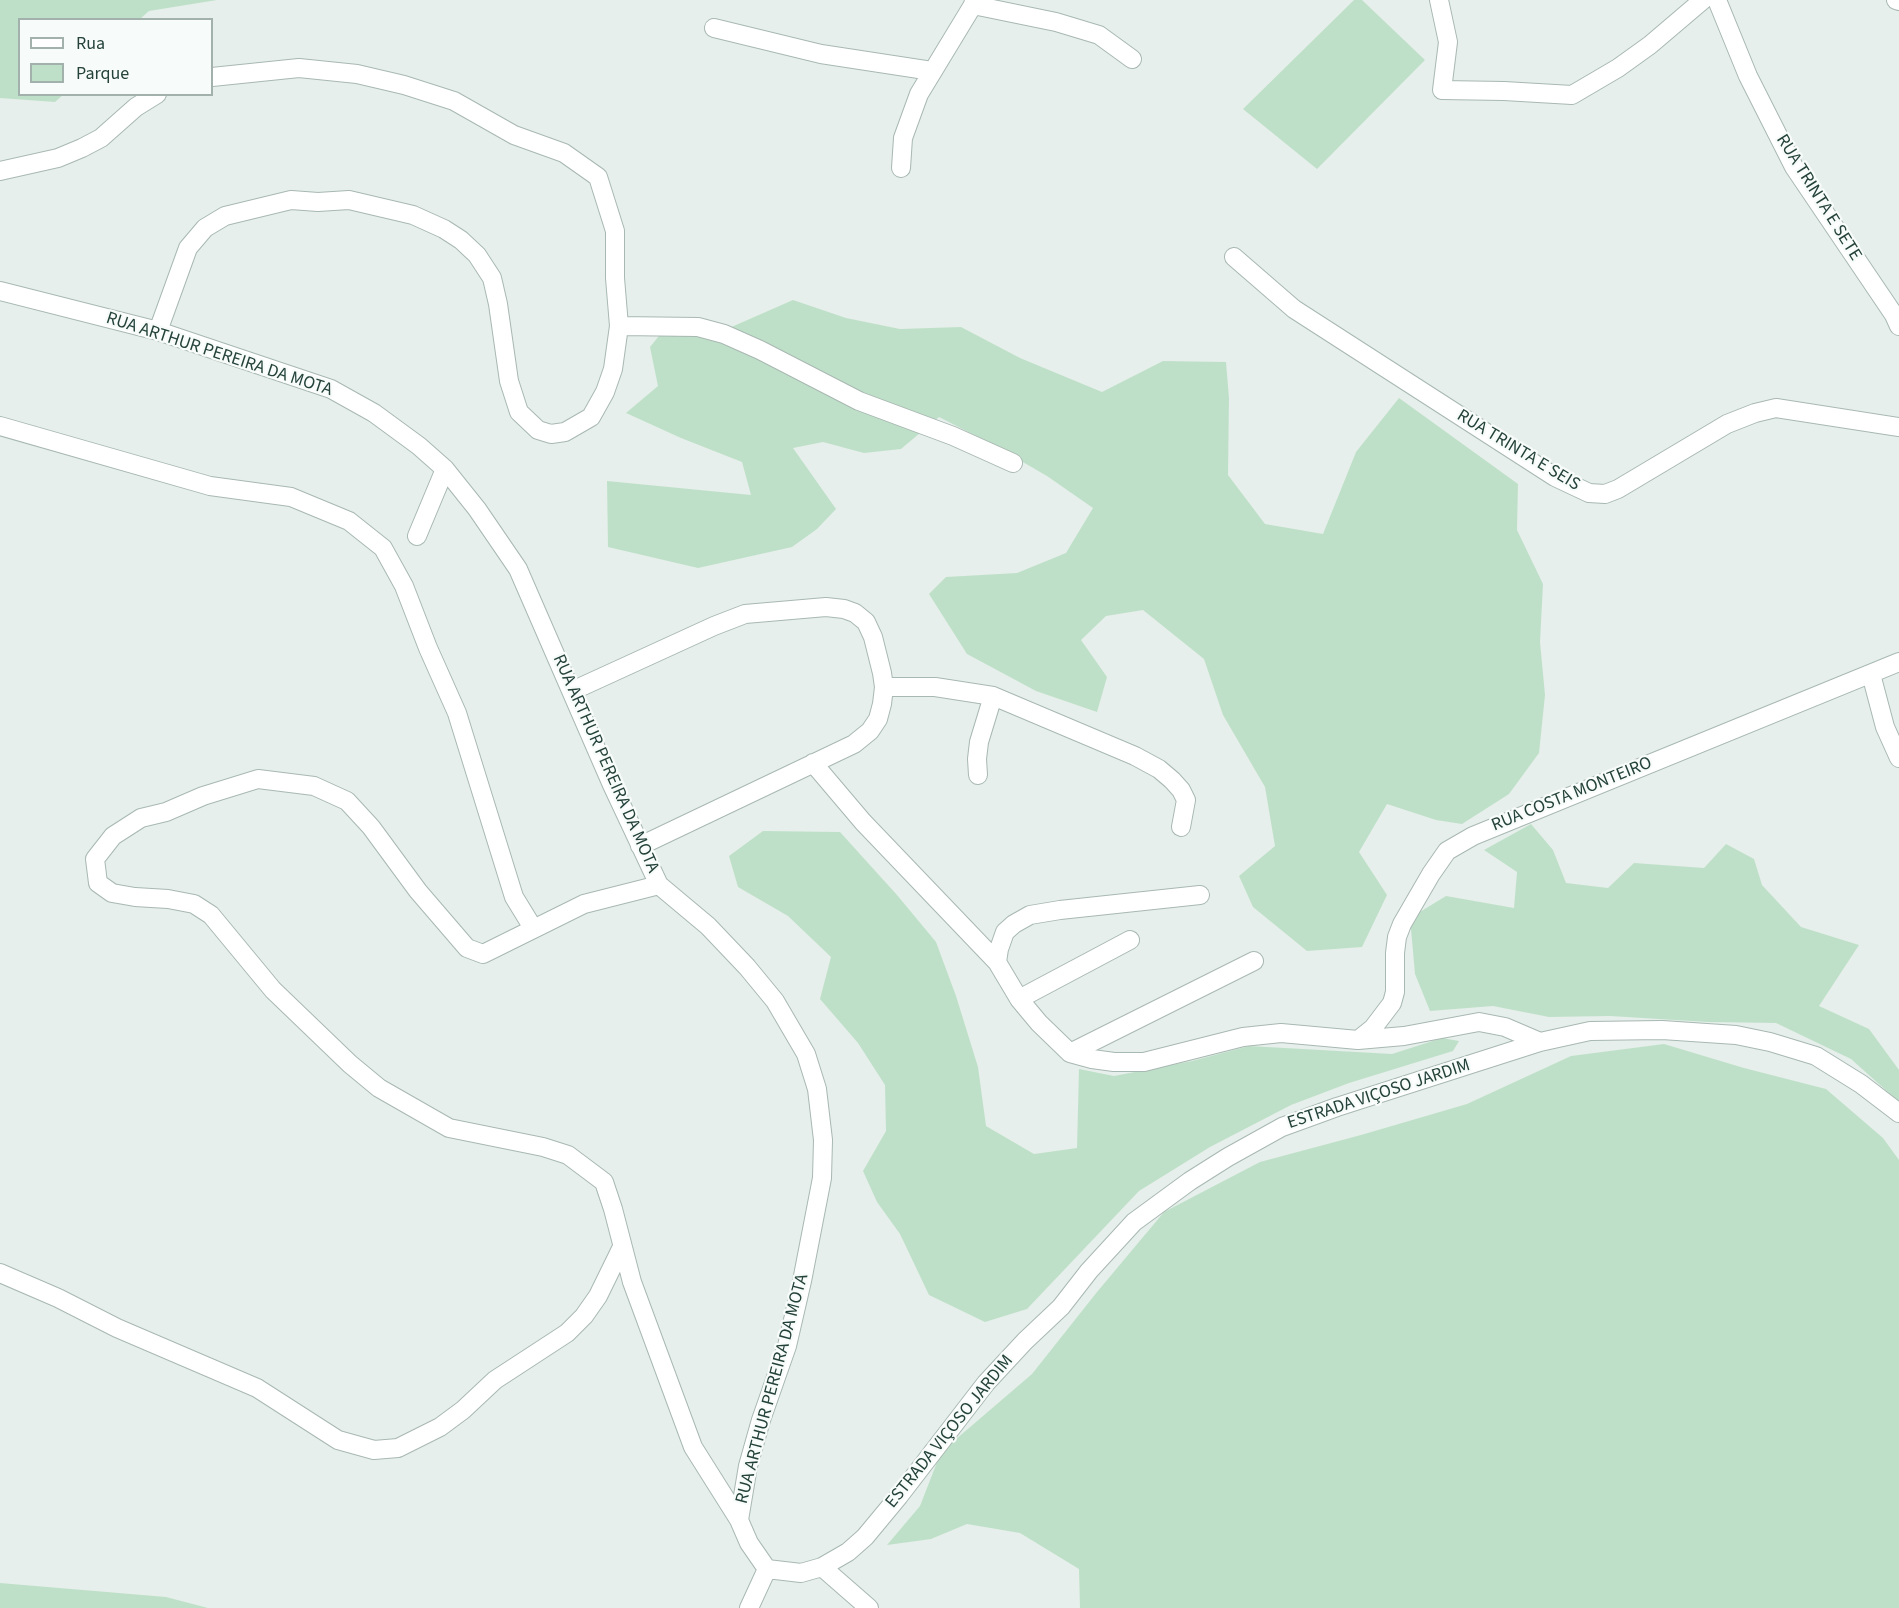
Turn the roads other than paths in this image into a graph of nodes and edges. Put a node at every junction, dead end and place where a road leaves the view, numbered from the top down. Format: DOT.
graph roads {
  1 [pos="1439,0"];
  2 [pos="1703,0"];
  3 [pos="1718,0"];
  4 [pos="973,3"];
  5 [pos="714,28"];
  6 [pos="1132,59"];
  7 [pos="932,71"];
  8 [pos="213,77"];
  9 [pos="154,96"];
  10 [pos="901,168"];
  11 [pos="0,171"];
  12 [pos="1234,257"];
  13 [pos="0,291"];
  14 [pos="619,326"];
  15 [pos="1899,326"];
  16 [pos="158,331"];
  17 [pos="0,426"];
  18 [pos="1899,427"];
  19 [pos="1013,464"];
  20 [pos="445,469"];
  21 [pos="417,536"];
  22 [pos="1899,662"];
  23 [pos="1871,674"];
  24 [pos="884,687"];
  25 [pos="572,691"];
  26 [pos="993,696"];
  27 [pos="1899,758"];
  28 [pos="813,763"];
  29 [pos="978,775"];
  30 [pos="1181,827"];
  31 [pos="640,846"];
  32 [pos="659,885"];
  33 [pos="1200,895"];
  34 [pos="533,928"];
  35 [pos="1130,940"];
  36 [pos="1254,961"];
  37 [pos="997,962"];
  38 [pos="1019,999"];
  39 [pos="1358,1040"];
  40 [pos="1540,1042"];
  41 [pos="1070,1053"];
  42 [pos="1899,1113"];
  43 [pos="622,1247"];
  44 [pos="0,1273"];
  45 [pos="739,1520"];
  46 [pos="822,1567"];
  47 [pos="767,1569"];
  48 [pos="749,1608"];
  49 [pos="870,1608"];
  1 -- 2 [label="street"];
  3 -- 15 [label="street, RUA TRINTA E SETE"];
  4 -- 6 [label="street"];
  4 -- 7 [label="street"];
  5 -- 7 [label="street"];
  7 -- 10 [label="street"];
  8 -- 14 [label="street"];
  9 -- 11 [label="street"];
  12 -- 18 [label="street, RUA TRINTA E SEIS"];
  13 -- 16 [label="street, RUA ARTHUR PEREIRA DA MOTA"];
  14 -- 16 [label="street"];
  14 -- 19 [label="street"];
  16 -- 20 [label="street, RUA ARTHUR PEREIRA DA MOTA"];
  17 -- 34 [label="street"];
  20 -- 21 [label="street"];
  20 -- 25 [label="street, RUA ARTHUR PEREIRA DA MOTA"];
  22 -- 23 [label="street, RUA COSTA MONTEIRO"];
  23 -- 27 [label="street"];
  23 -- 39 [label="street, RUA COSTA MONTEIRO"];
  24 -- 25 [label="street"];
  24 -- 26 [label="street"];
  24 -- 28 [label="street"];
  25 -- 31 [label="street, RUA ARTHUR PEREIRA DA MOTA"];
  26 -- 29 [label="street"];
  26 -- 30 [label="street"];
  28 -- 31 [label="street"];
  28 -- 37 [label="street"];
  31 -- 32 [label="street, RUA ARTHUR PEREIRA DA MOTA"];
  32 -- 34 [label="street"];
  32 -- 45 [label="street, RUA ARTHUR PEREIRA DA MOTA"];
  33 -- 37 [label="street"];
  34 -- 43 [label="street"];
  35 -- 38 [label="street"];
  36 -- 41 [label="street"];
  37 -- 38 [label="street"];
  38 -- 41 [label="street"];
  39 -- 40 [label="street"];
  39 -- 41 [label="street"];
  40 -- 42 [label="street, ESTRADA VIÇOSO JARDIM"];
  40 -- 46 [label="street, ESTRADA VIÇOSO JARDIM"];
  43 -- 44 [label="street"];
  43 -- 45 [label="street"];
  45 -- 47 [label="street, RUA ARTHUR PEREIRA DA MOTA"];
  46 -- 47 [label="street, ESTRADA VIÇOSO JARDIM"];
  46 -- 49 [label="street"];
  47 -- 48 [label="street"];
}
